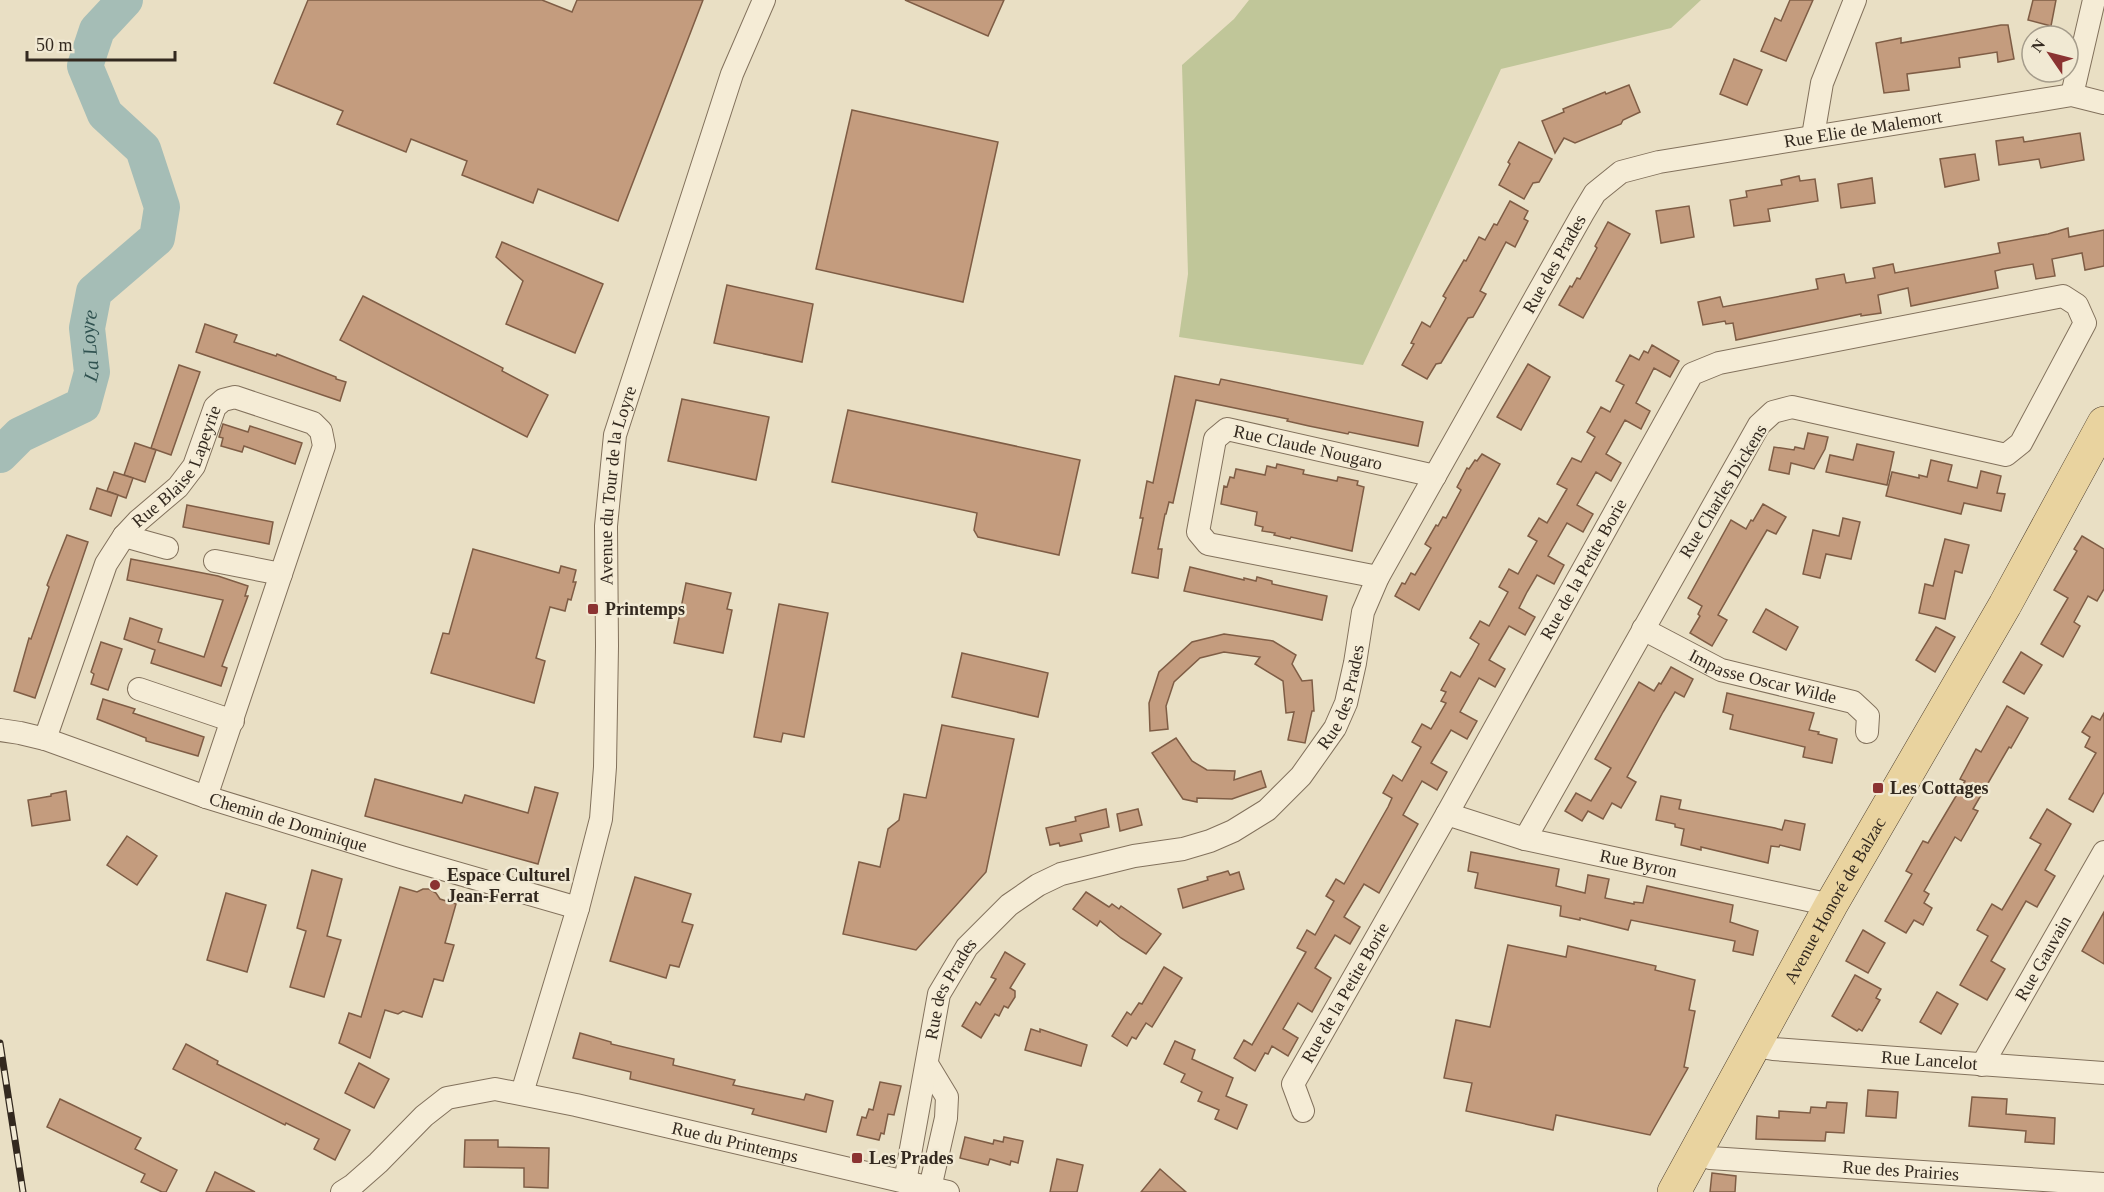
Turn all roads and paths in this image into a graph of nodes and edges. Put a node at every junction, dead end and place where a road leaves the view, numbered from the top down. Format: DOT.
graph roads {
  1 [pos="764,0"];
  2 [pos="1855,0"];
  3 [pos="2094,0"];
  4 [pos="2072,95"];
  5 [pos="2104,103"];
  6 [pos="1813,136"];
  7 [pos="1621,172"];
  8 [pos="2077,304"];
  9 [pos="2104,423"];
  10 [pos="1435,476"];
  11 [pos="124,536"];
  12 [pos="167,548"];
  13 [pos="215,561"];
  14 [pos="281,574"];
  15 [pos="1378,577"];
  16 [pos="1643,628"];
  17 [pos="139,689"];
  18 [pos="233,721"];
  19 [pos="0,730"];
  20 [pos="1867,732"];
  21 [pos="45,739"];
  22 [pos="206,797"];
  23 [pos="1447,814"];
  24 [pos="1525,838"];
  25 [pos="2104,852"];
  26 [pos="1832,905"];
  27 [pos="578,908"];
  28 [pos="1756,1046"];
  29 [pos="927,1064"];
  30 [pos="1982,1065"];
  31 [pos="2104,1073"];
  32 [pos="522,1093"];
  33 [pos="1303,1112"];
  34 [pos="1696,1153"];
  35 [pos="905,1182"];
  36 [pos="2104,1184"];
  37 [pos="939,1190"];
  38 [pos="342,1192"];
  39 [pos="1674,1192"];
  1 -- 27 [label="street, Avenue du Tour de la Loyre"];
  2 -- 6 [label="street"];
  3 -- 4 [label="street"];
  4 -- 5 [label="street, Rue Elie de Malemort"];
  4 -- 6 [label="street, Rue Elie de Malemort"];
  6 -- 7 [label="street, Rue Elie de Malemort"];
  7 -- 10 [label="street, Rue des Prades"];
  8 -- 16 [label="street, Rue Charles Dickens"];
  8 -- 23 [label="street, Rue de la Petite Borie"];
  9 -- 26 [label="main road, Avenue Honoré de Balzac"];
  10 -- 15 [label="street, Rue des Prades"];
  10 -- 15 [label="street, Rue Claude Nougaro"];
  11 -- 12 [label="street, Rue Blaise Lapeyrie"];
  11 -- 14 [label="street, Rue Blaise Lapeyrie"];
  11 -- 21 [label="street, Rue Blaise Lapeyrie"];
  13 -- 14 [label="street"];
  14 -- 18 [label="street, Rue Blaise Lapeyrie"];
  15 -- 29 [label="street, Rue des Prades"];
  16 -- 20 [label="street, Impasse Oscar Wilde"];
  16 -- 24 [label="street, Rue Charles Dickens"];
  17 -- 18 [label="street"];
  18 -- 22 [label="street, Rue Blaise Lapeyrie"];
  19 -- 21 [label="street, Chemin de Dominique"];
  21 -- 22 [label="street, Chemin de Dominique"];
  22 -- 27 [label="street, Chemin de Dominique"];
  23 -- 24 [label="street, Rue Byron"];
  23 -- 33 [label="street, Rue de la Petite Borie"];
  24 -- 26 [label="street, Rue Byron"];
  25 -- 30 [label="street, Rue Gauvain"];
  26 -- 28 [label="main road, Avenue Honoré de Balzac"];
  27 -- 32 [label="street, Avenue du Tour de la Loyre"];
  28 -- 30 [label="street, Rue Lancelot"];
  28 -- 34 [label="main road, Avenue Honoré de Balzac"];
  29 -- 35 [label="street, Rue des Prades"];
  29 -- 37 [label="street, Rue des Prades"];
  30 -- 31 [label="street, Rue Lancelot"];
  32 -- 35 [label="street, Rue du Printemps"];
  32 -- 38 [label="street, Rue du Printemps"];
  34 -- 36 [label="street, Rue des Prairies"];
  34 -- 39 [label="main road, Avenue Honoré de Balzac"];
  35 -- 37 [label="street, Rue du Printemps"];
}
